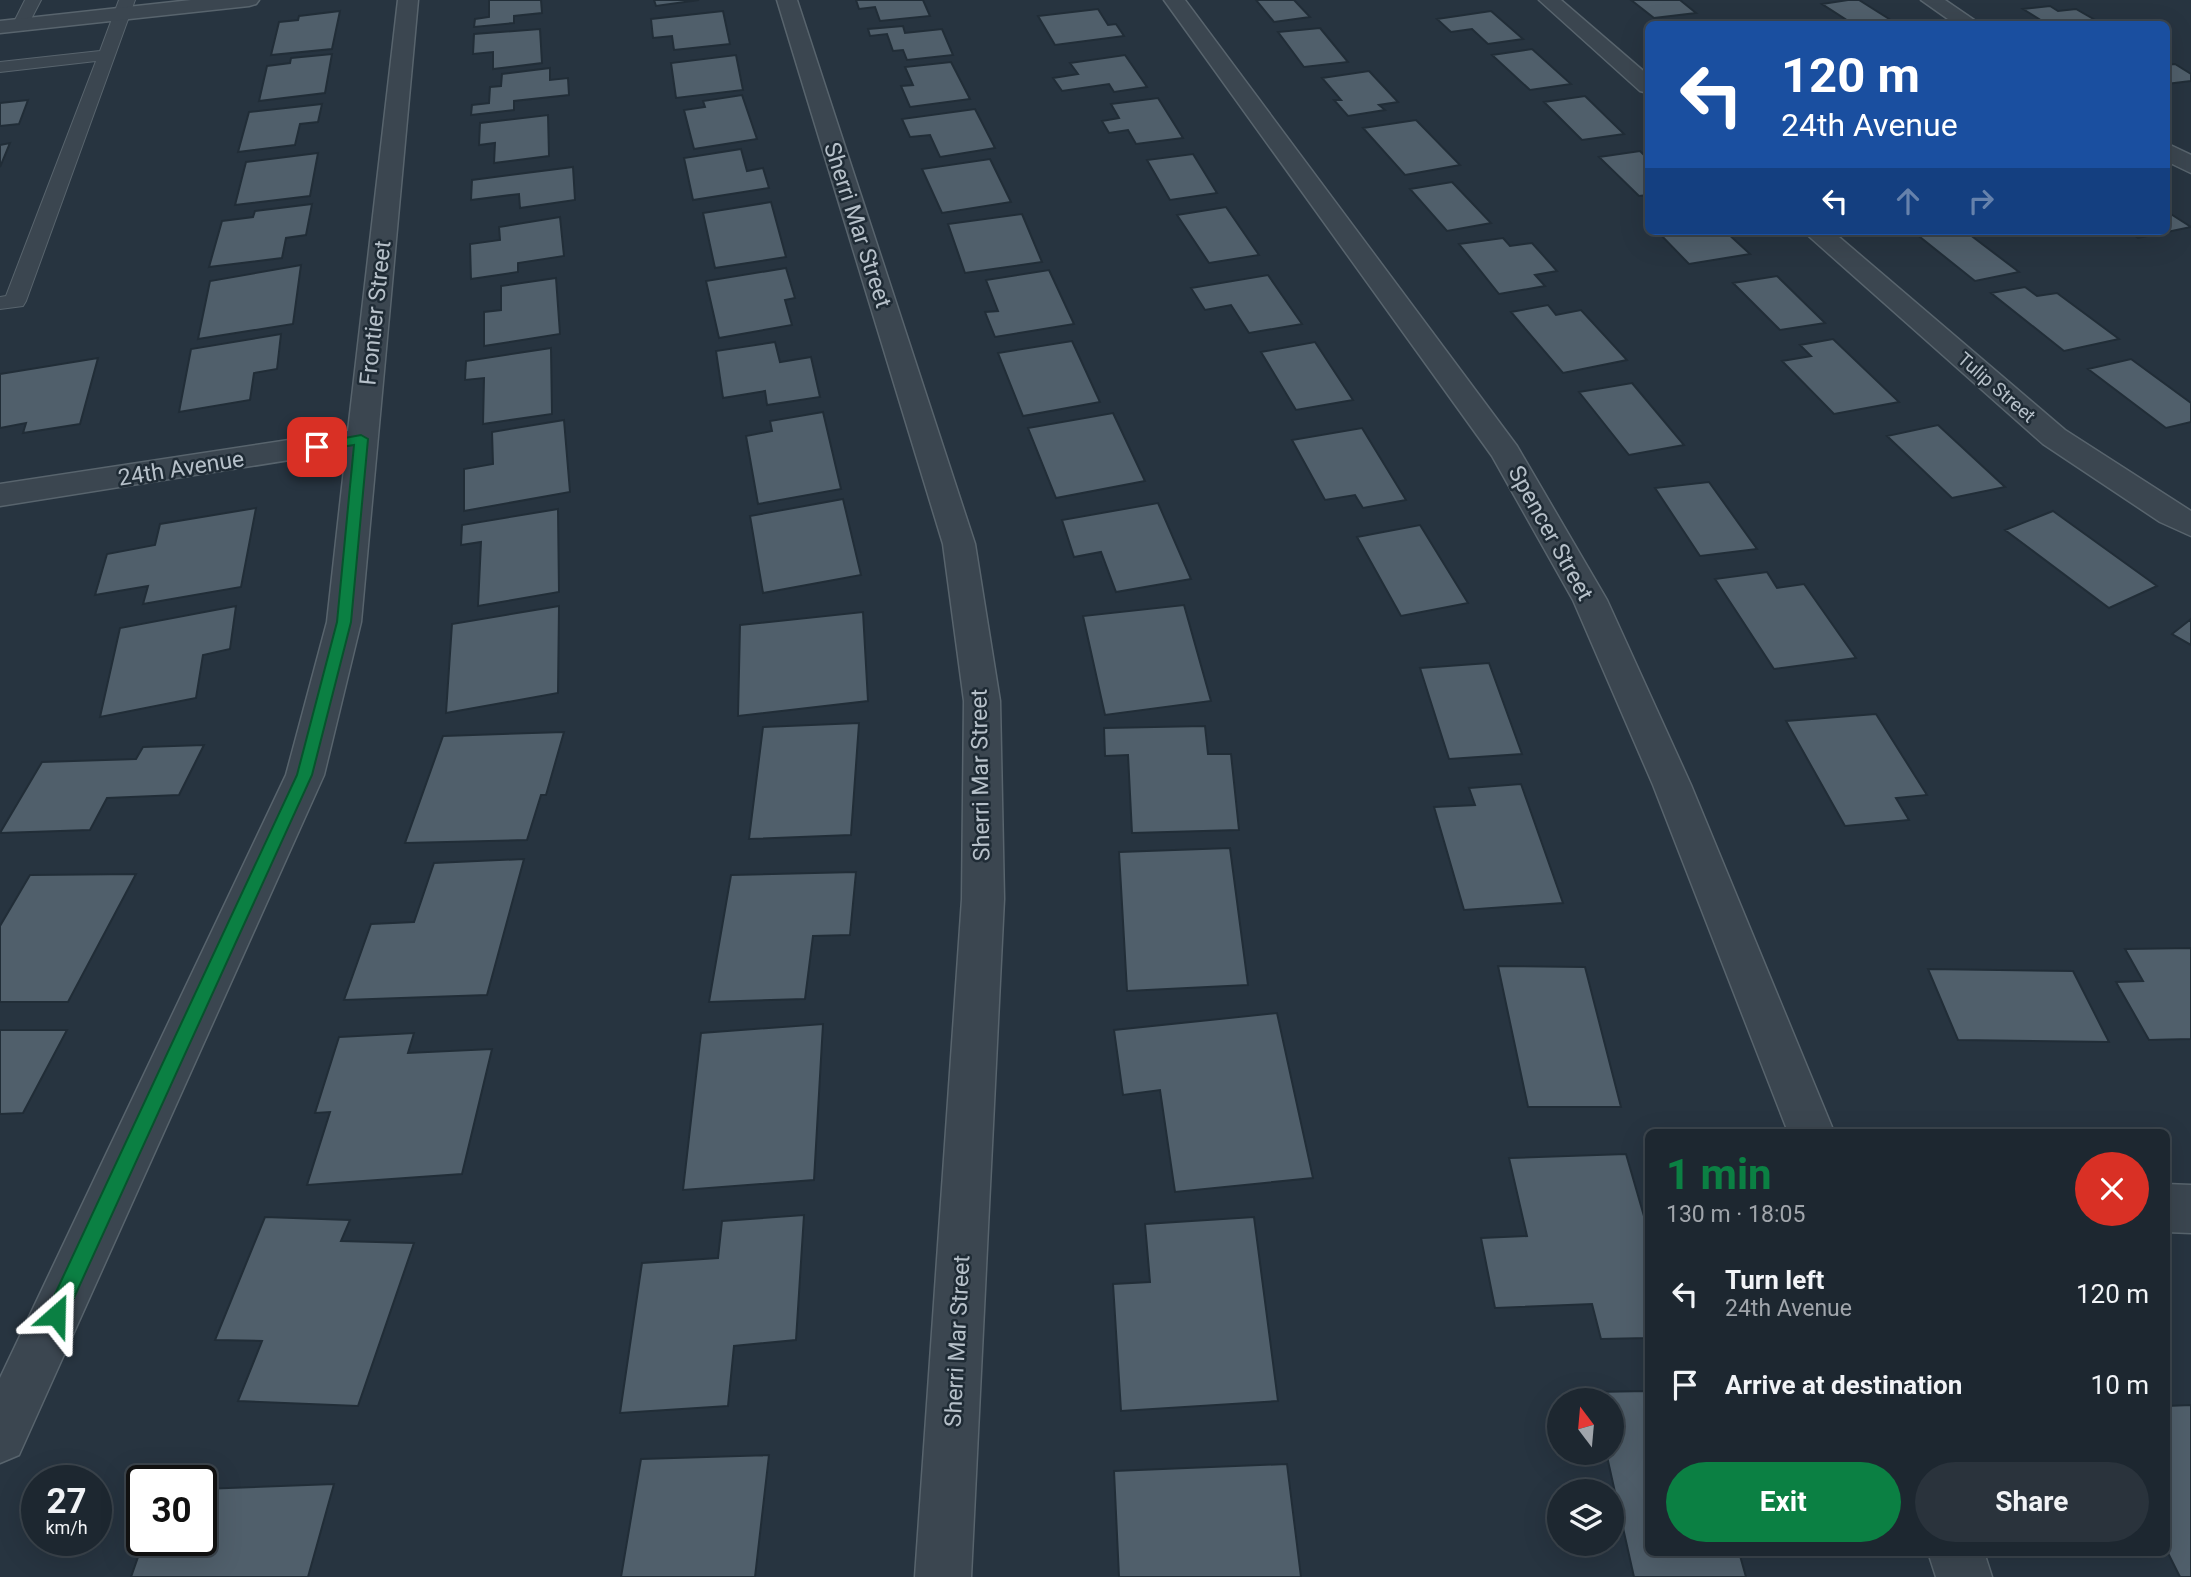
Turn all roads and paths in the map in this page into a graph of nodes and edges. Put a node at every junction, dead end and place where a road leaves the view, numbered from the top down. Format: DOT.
graph roads {
  1 [pos="33,0"];
  2 [pos="248,0"];
  3 [pos="408,0"];
  4 [pos="787,0"];
  5 [pos="1174,0"];
  6 [pos="1549,0"];
  7 [pos="1931,0"];
  8 [pos="124,7"];
  9 [pos="1964,21"];
  10 [pos="11,25"];
  11 [pos="106,55"];
  12 [pos="0,67"];
  13 [pos="1645,83"];
  14 [pos="2170,153"];
  15 [pos="2191,166"];
  16 [pos="1821,235"];
  17 [pos="0,303"];
  18 [pos="361,439"];
  19 [pos="0,495"];
  20 [pos="2191,525"];
  21 [pos="1810,1129"];
  22 [pos="2170,1208"];
  23 [pos="2191,1209"];
  24 [pos="0,1436"];
  25 [pos="1957,1556"];
  26 [pos="943,1577"];
  27 [pos="1964,1577"];
  1 -- 10 [label="lane"];
  2 -- 8 [label="street"];
  3 -- 18 [label="street, Frontier Street"];
  4 -- 26 [label="street, Sherri Mar Street"];
  5 -- 21 [label="street, Spencer Street"];
  6 -- 13 [label="street"];
  7 -- 9 [label="street"];
  8 -- 10 [label="street"];
  8 -- 11 [label="lane"];
  11 -- 12 [label="lane"];
  11 -- 17 [label="lane"];
  14 -- 15 [label="street"];
  16 -- 20 [label="street, Tulip Street"];
  18 -- 19 [label="street, 24th Avenue"];
  18 -- 24 [label="street, Frontier Street"];
  22 -- 23 [label="street"];
  25 -- 27 [label="street"];
}
